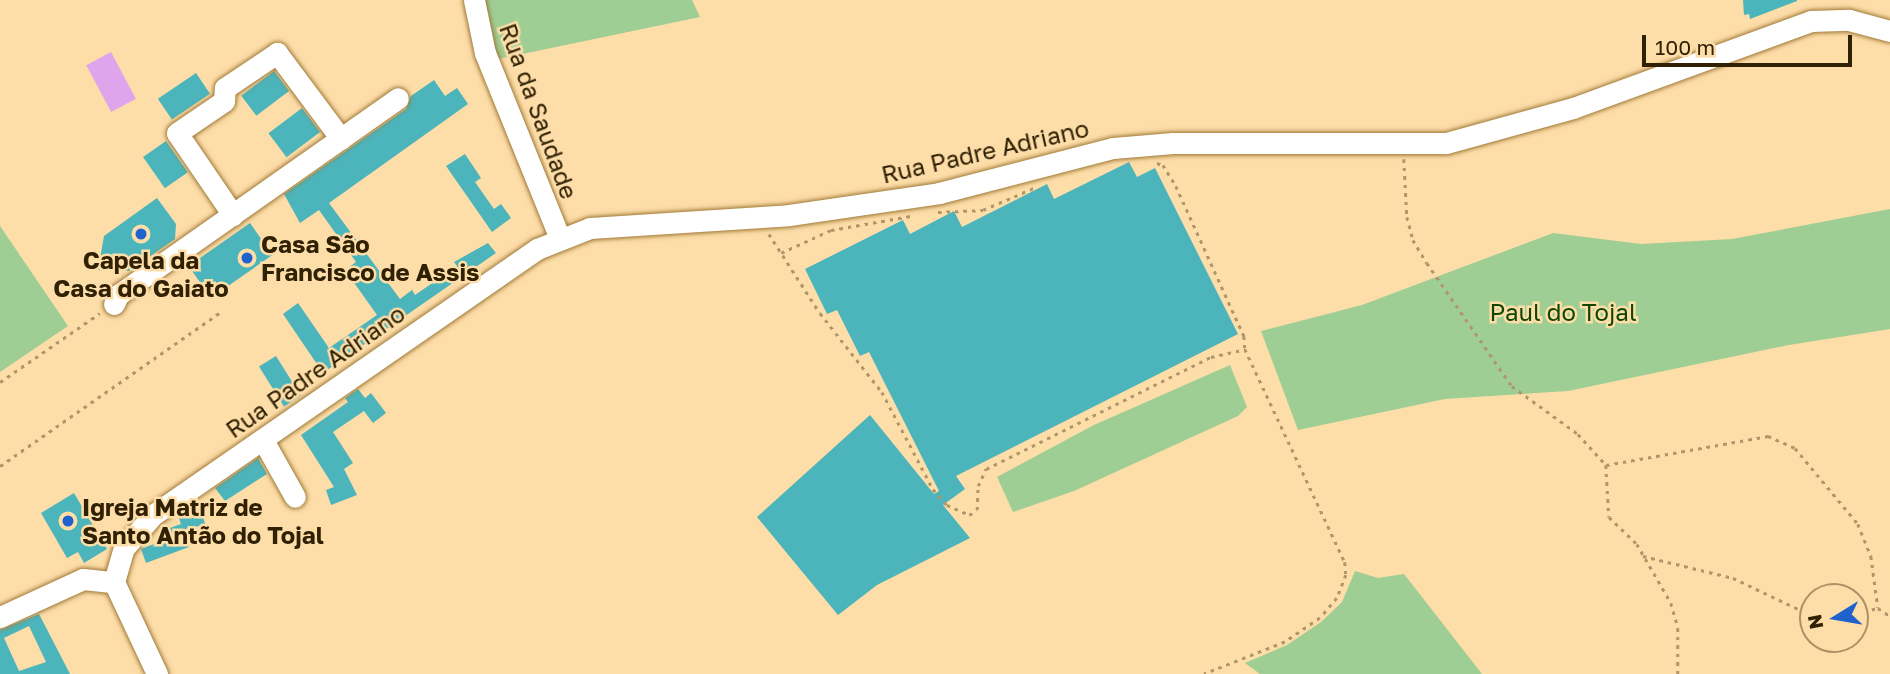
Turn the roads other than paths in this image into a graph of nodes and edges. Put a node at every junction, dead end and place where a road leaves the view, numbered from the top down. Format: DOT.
graph roads {
  1 [pos="474,0"];
  2 [pos="1890,30"];
  3 [pos="398,98"];
  4 [pos="341,139"];
  5 [pos="233,215"];
  6 [pos="560,239"];
  7 [pos="114,304"];
  8 [pos="263,440"];
  9 [pos="295,498"];
  10 [pos="114,582"];
  11 [pos="3,609"];
  12 [pos="156,674"];
  1 -- 6 [label="street, Rua da Saudade"];
  2 -- 6 [label="street, Rua Padre Adriano"];
  3 -- 4 [label="street"];
  4 -- 5 [label="street"];
  4 -- 5 [label="street"];
  5 -- 7 [label="street"];
  6 -- 8 [label="street, Rua Padre Adriano"];
  8 -- 9 [label="street"];
  8 -- 10 [label="street, Rua Padre Adriano"];
  10 -- 11 [label="street"];
  10 -- 12 [label="street"];
}
